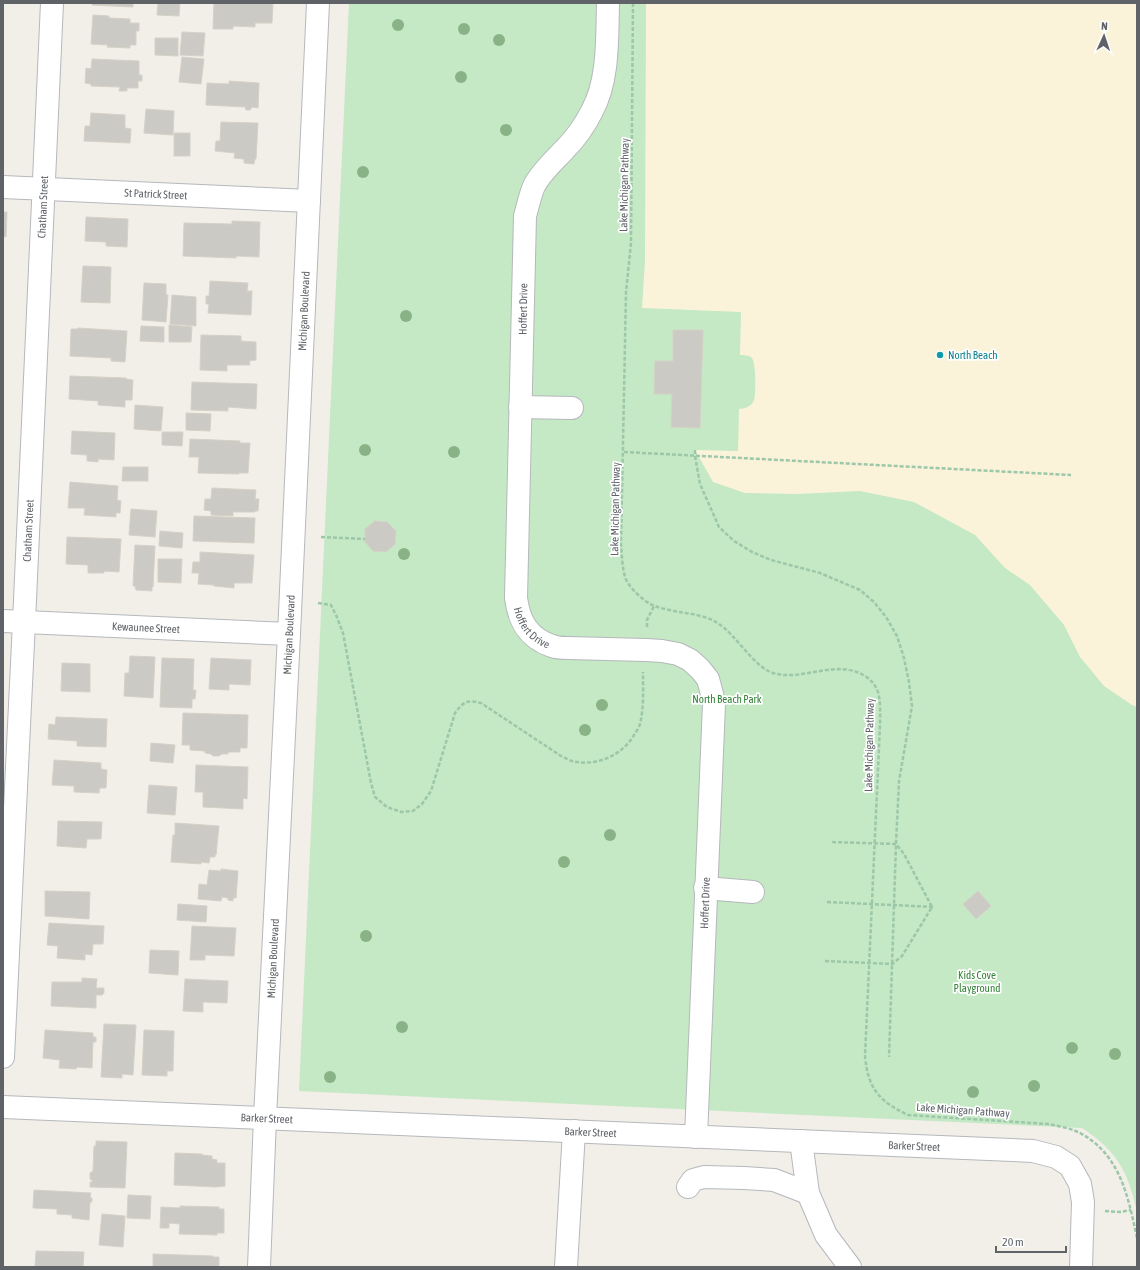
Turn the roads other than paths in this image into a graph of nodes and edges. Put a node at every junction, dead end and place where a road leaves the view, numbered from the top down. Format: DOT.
graph roads {
  1 [pos="52,3"];
  2 [pos="318,3"];
  3 [pos="608,3"];
  4 [pos="3,187"];
  5 [pos="44,189"];
  6 [pos="309,200"];
  7 [pos="520,407"];
  8 [pos="572,408"];
  9 [pos="14,621"];
  10 [pos="289,634"];
  11 [pos="705,888"];
  12 [pos="753,892"];
  13 [pos="3,1057"];
  14 [pos="3,1107"];
  15 [pos="265,1118"];
  16 [pos="574,1132"];
  17 [pos="696,1137"];
  18 [pos="801,1141"];
  19 [pos="688,1188"];
  20 [pos="808,1193"];
  21 [pos="259,1267"];
  22 [pos="566,1267"];
  23 [pos="850,1267"];
  24 [pos="1081,1267"];
  1 -- 5 [label="street, Chatham Street"];
  2 -- 6 [label="street, Michigan Boulevard"];
  3 -- 7 [label="street, Hoffert Drive"];
  4 -- 5 [label="street, St Patrick Street"];
  5 -- 6 [label="street, St Patrick Street"];
  5 -- 9 [label="street, Chatham Street"];
  6 -- 10 [label="street, Michigan Boulevard"];
  7 -- 8 [label="street"];
  7 -- 11 [label="street, Hoffert Drive"];
  9 -- 10 [label="street, Kewaunee Street"];
  9 -- 13 [label="street, Chatham Street"];
  10 -- 15 [label="street, Michigan Boulevard"];
  11 -- 12 [label="street"];
  11 -- 17 [label="street, Hoffert Drive"];
  14 -- 15 [label="street, Barker Street"];
  15 -- 16 [label="street, Barker Street"];
  15 -- 21 [label="street, Michigan Boulevard"];
  16 -- 17 [label="street, Barker Street"];
  16 -- 22 [label="street"];
  17 -- 18 [label="street, Barker Street"];
  18 -- 20 [label="street"];
  18 -- 24 [label="street, Barker Street"];
  19 -- 20 [label="street"];
  20 -- 23 [label="street"];
}
